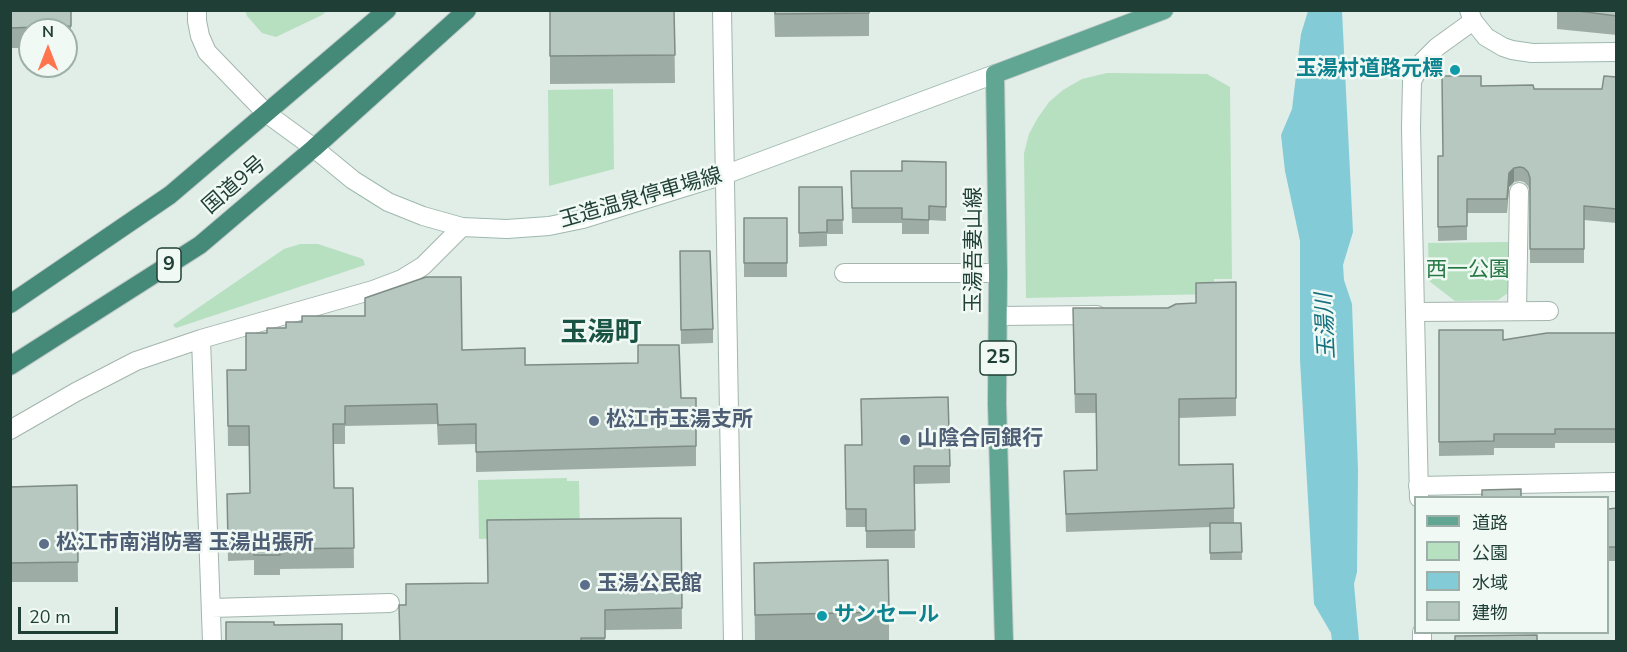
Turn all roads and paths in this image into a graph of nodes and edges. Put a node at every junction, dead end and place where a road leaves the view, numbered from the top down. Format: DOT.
graph roads {
  1 [pos="196,10"];
  2 [pos="387,10"];
  3 [pos="466,10"];
  4 [pos="722,10"];
  5 [pos="1164,10"];
  6 [pos="1471,16"];
  7 [pos="1617,52"];
  8 [pos="995,74"];
  9 [pos="266,113"];
  10 [pos="314,148"];
  11 [pos="724,175"];
  12 [pos="1519,192"];
  13 [pos="462,227"];
  14 [pos="844,273"];
  15 [pos="999,273"];
  16 [pos="10,304"];
  17 [pos="1517,311"];
  18 [pos="1549,311"];
  19 [pos="1415,312"];
  20 [pos="1112,315"];
  21 [pos="998,316"];
  22 [pos="201,339"];
  23 [pos="10,366"];
  24 [pos="10,430"];
  25 [pos="1617,482"];
  26 [pos="1419,492"];
  27 [pos="390,603"];
  28 [pos="211,608"];
  29 [pos="212,642"];
  30 [pos="733,642"];
  31 [pos="1004,642"];
  1 -- 9 [label="street, 玉造温泉停車場線"];
  2 -- 9 [label="highway, 国道9号"];
  3 -- 10 [label="highway, 国道9号 / 9"];
  4 -- 11 [label="street"];
  5 -- 8 [label="main road"];
  6 -- 7 [label="street"];
  6 -- 19 [label="street"];
  8 -- 11 [label="street, 玉造温泉停車場線"];
  8 -- 15 [label="main road, 玉湯吾妻山線 / 25"];
  9 -- 10 [label="street, 玉造温泉停車場線"];
  9 -- 16 [label="highway, 国道9号"];
  10 -- 13 [label="street, 玉造温泉停車場線"];
  10 -- 23 [label="highway, 国道9号 / 9"];
  11 -- 13 [label="street, 玉造温泉停車場線"];
  11 -- 30 [label="street"];
  12 -- 17 [label="street"];
  13 -- 22 [label="street"];
  14 -- 15 [label="street"];
  15 -- 21 [label="main road, 玉湯吾妻山線 / 25"];
  17 -- 18 [label="street"];
  17 -- 19 [label="street"];
  19 -- 26 [label="street"];
  20 -- 21 [label="street"];
  21 -- 31 [label="main road, 玉湯吾妻山線 / 25"];
  22 -- 24 [label="street"];
  22 -- 28 [label="street"];
  25 -- 26 [label="street"];
  27 -- 28 [label="street"];
  28 -- 29 [label="street"];
}
